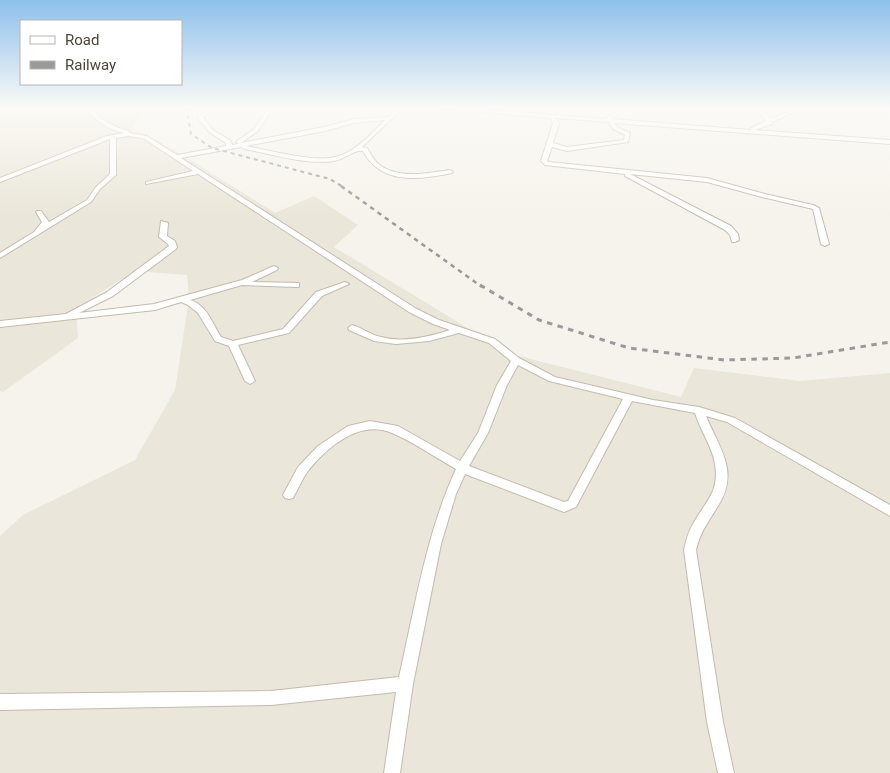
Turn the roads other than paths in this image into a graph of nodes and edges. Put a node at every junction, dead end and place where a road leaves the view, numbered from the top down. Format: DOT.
graph roads {
  1 [pos="90,143"];
  2 [pos="112,143"];
  3 [pos="155,143"];
  4 [pos="230,143"];
  5 [pos="237,143"];
  6 [pos="247,143"];
  7 [pos="362,143"];
  8 [pos="610,143"];
  9 [pos="549,144"];
  10 [pos="231,146"];
  11 [pos="356,148"];
  12 [pos="177,156"];
  13 [pos="198,172"];
  14 [pos="450,172"];
  15 [pos="624,173"];
  16 [pos="0,180"];
  17 [pos="148,182"];
  18 [pos="39,212"];
  19 [pos="164,223"];
  20 [pos="735,240"];
  21 [pos="825,244"];
  22 [pos="0,251"];
  23 [pos="0,256"];
  24 [pos="274,268"];
  25 [pos="236,284"];
  26 [pos="345,284"];
  27 [pos="296,285"];
  28 [pos="183,301"];
  29 [pos="64,316"];
  30 [pos="0,324"];
  31 [pos="352,328"];
  32 [pos="459,330"];
  33 [pos="233,344"];
  34 [pos="516,360"];
  35 [pos="250,381"];
  36 [pos="629,398"];
  37 [pos="699,410"];
  38 [pos="462,467"];
  39 [pos="289,495"];
  40 [pos="890,512"];
  41 [pos="405,684"];
  42 [pos="0,702"];
  43 [pos="392,773"];
  44 [pos="726,773"];
  1 -- 16 [label="street"];
  2 -- 23 [label="street"];
  3 -- 12 [label="street"];
  4 -- 10 [label="street"];
  5 -- 10 [label="street"];
  6 -- 10 [label="street"];
  7 -- 11 [label="street"];
  8 -- 9 [label="street"];
  9 -- 15 [label="street"];
  10 -- 11 [label="street"];
  10 -- 12 [label="street"];
  11 -- 14 [label="street"];
  12 -- 13 [label="street"];
  13 -- 17 [label="street"];
  13 -- 32 [label="street"];
  15 -- 20 [label="street"];
  15 -- 21 [label="street"];
  18 -- 22 [label="street"];
  19 -- 29 [label="street"];
  24 -- 25 [label="street"];
  25 -- 27 [label="street"];
  25 -- 28 [label="street"];
  26 -- 33 [label="street"];
  28 -- 29 [label="street"];
  28 -- 33 [label="street"];
  29 -- 30 [label="street"];
  31 -- 32 [label="street"];
  32 -- 34 [label="street"];
  33 -- 35 [label="street"];
  34 -- 36 [label="street"];
  34 -- 38 [label="street"];
  36 -- 37 [label="street"];
  36 -- 38 [label="street"];
  37 -- 40 [label="street"];
  37 -- 44 [label="street"];
  38 -- 39 [label="street"];
  38 -- 41 [label="street"];
  41 -- 42 [label="street"];
  41 -- 43 [label="street"];
}
